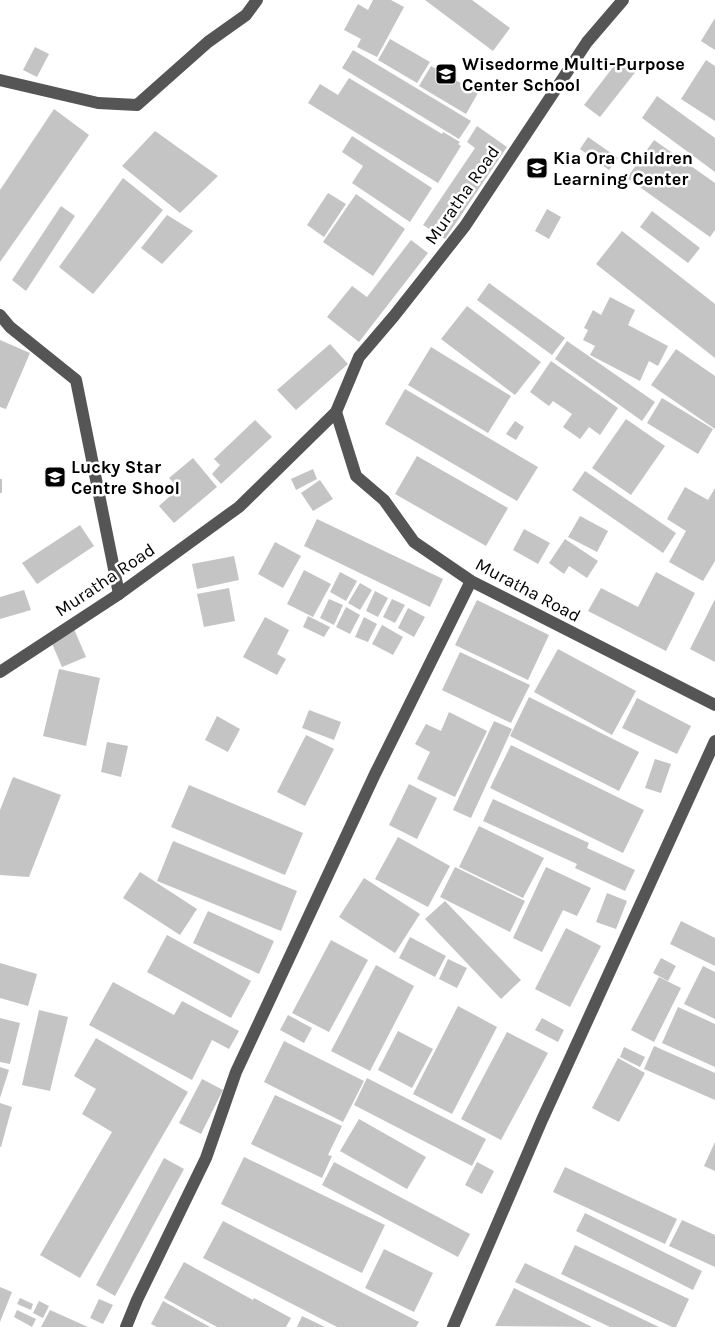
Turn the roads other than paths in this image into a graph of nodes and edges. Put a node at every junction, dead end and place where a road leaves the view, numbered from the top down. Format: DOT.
graph roads {
  1 [pos="257,0"];
  2 [pos="623,0"];
  3 [pos="0,80"];
  4 [pos="0,315"];
  5 [pos="336,412"];
  6 [pos="471,580"];
  7 [pos="119,594"];
  8 [pos="0,672"];
  9 [pos="715,705"];
  10 [pos="715,741"];
  11 [pos="126,1327"];
  12 [pos="453,1327"];
  1 -- 3 [label="street"];
  2 -- 5 [label="street, Muratha Road"];
  4 -- 7 [label="street"];
  5 -- 6 [label="street, Muratha Road"];
  5 -- 7 [label="street, Muratha Road"];
  6 -- 9 [label="street, Muratha Road"];
  6 -- 11 [label="street"];
  7 -- 8 [label="street, Muratha Road"];
  10 -- 12 [label="street"];
}
